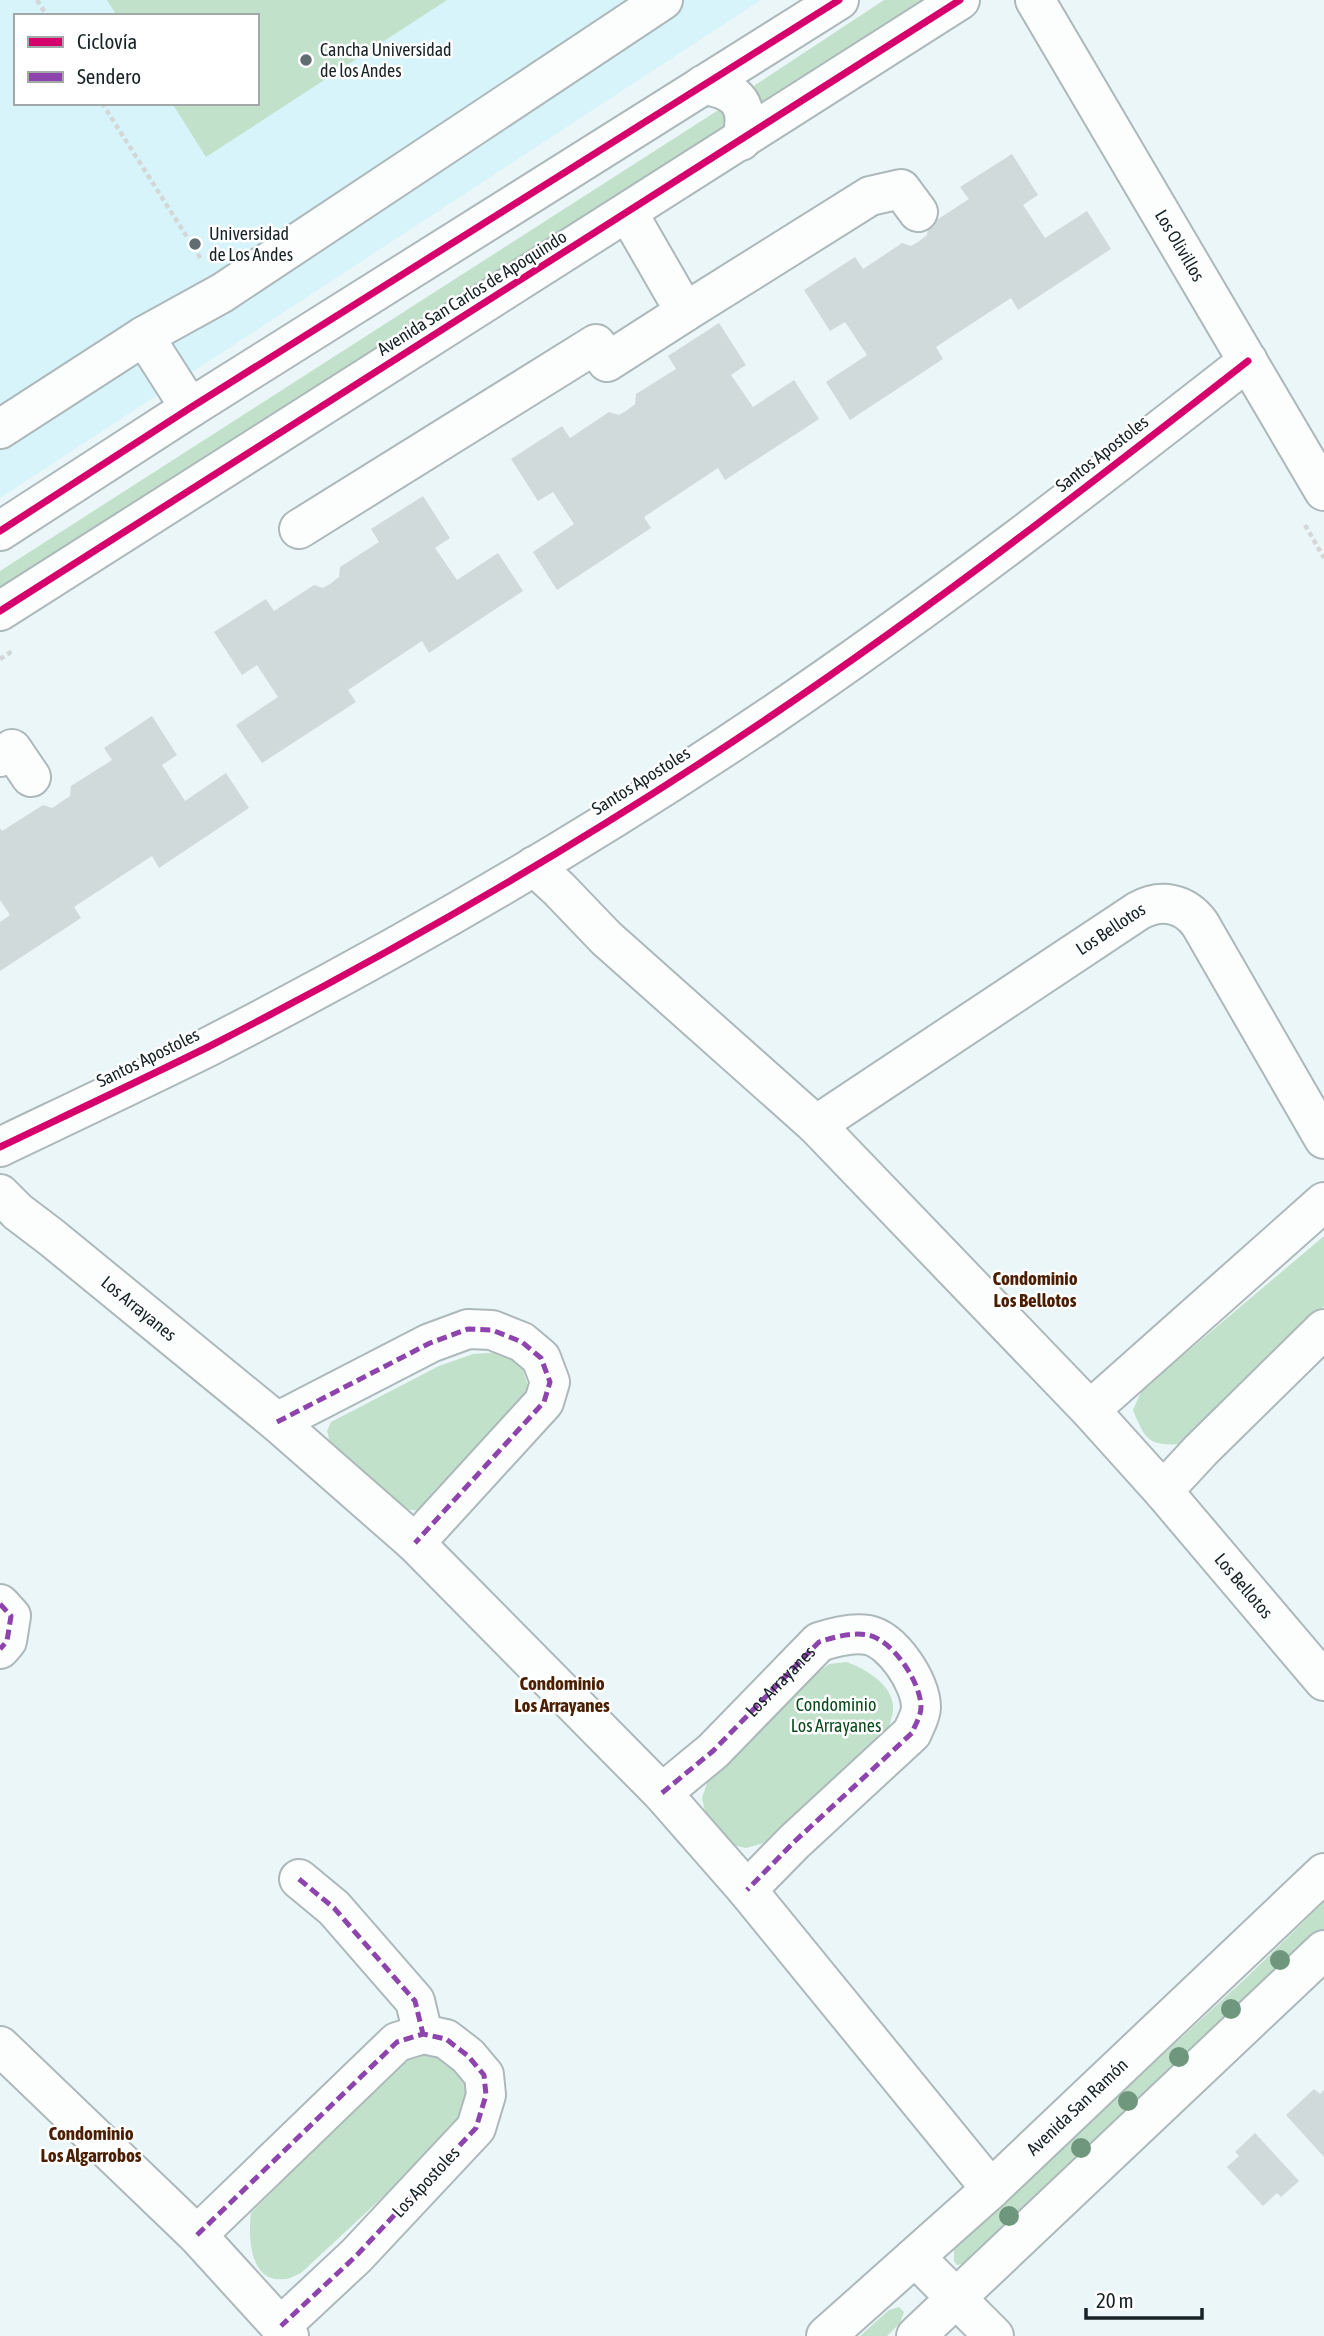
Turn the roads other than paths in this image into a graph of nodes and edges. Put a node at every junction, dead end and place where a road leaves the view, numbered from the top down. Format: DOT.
graph roads {
  1 [pos="663,0"];
  2 [pos="839,0"];
  3 [pos="960,0"];
  4 [pos="1035,0"];
  5 [pos="704,85"];
  6 [pos="741,141"];
  7 [pos="918,212"];
  8 [pos="628,213"];
  9 [pos="685,312"];
  10 [pos="145,336"];
  11 [pos="1248,361"];
  12 [pos="190,408"];
  13 [pos="0,429"];
  14 [pos="1322,485"];
  15 [pos="299,529"];
  16 [pos="0,531"];
  17 [pos="0,611"];
  18 [pos="534,866"];
  19 [pos="816,1125"];
  20 [pos="1324,1139"];
  21 [pos="0,1147"];
  22 [pos="0,1194"];
  23 [pos="1324,1202"];
  24 [pos="1324,1329"];
  25 [pos="1090,1410"];
  26 [pos="277,1422"];
  27 [pos="1163,1491"];
  28 [pos="415,1543"];
  29 [pos="0,1604"];
  30 [pos="0,1649"];
  31 [pos="1324,1681"];
  32 [pos="662,1793"];
  33 [pos="1324,1873"];
  34 [pos="299,1879"];
  35 [pos="747,1890"];
  36 [pos="1324,1950"];
  37 [pos="423,2034"];
  38 [pos="0,2046"];
  39 [pos="991,2189"];
  40 [pos="197,2235"];
  41 [pos="915,2257"];
  42 [pos="956,2300"];
  43 [pos="285,2331"];
  44 [pos="826,2336"];
  45 [pos="916,2336"];
  46 [pos="994,2336"];
  1 -- 10 [label="street"];
  2 -- 5 [label="street"];
  3 -- 6 [label="street, Avenida San Carlos de Apoquindo"];
  4 -- 11 [label="street, Los Olivillos"];
  5 -- 6 [label="street"];
  5 -- 12 [label="street"];
  6 -- 8 [label="street, Avenida San Carlos de Apoquindo"];
  7 -- 9 [label="street"];
  8 -- 9 [label="street"];
  8 -- 17 [label="street, Avenida San Carlos de Apoquindo"];
  9 -- 15 [label="street"];
  10 -- 12 [label="street"];
  10 -- 13 [label="street"];
  11 -- 14 [label="street, Los Olivillos"];
  11 -- 18 [label="street, Santos Apostoles"];
  12 -- 16 [label="street"];
  18 -- 19 [label="street, Los Bellotos"];
  18 -- 21 [label="street, Santos Apostoles"];
  19 -- 20 [label="street, Los Bellotos"];
  19 -- 25 [label="street, Los Bellotos"];
  22 -- 26 [label="street, Los Arrayanes"];
  23 -- 25 [label="street"];
  24 -- 27 [label="street"];
  25 -- 27 [label="street, Los Bellotos"];
  26 -- 28 [label="street, Los Arrayanes"];
  26 -- 28 [label="street"];
  27 -- 31 [label="street, Los Bellotos"];
  28 -- 32 [label="street, Los Arrayanes"];
  29 -- 30 [label="street"];
  32 -- 35 [label="street, Los Arrayanes"];
  32 -- 35 [label="street, Los Arrayanes"];
  33 -- 39 [label="street, Avenida San Ramón"];
  34 -- 37 [label="street"];
  35 -- 39 [label="street, Los Arrayanes"];
  36 -- 42 [label="street"];
  37 -- 40 [label="street"];
  37 -- 43 [label="street, Los Apostoles"];
  38 -- 40 [label="street, Los Apostoles"];
  39 -- 41 [label="street, Avenida San Ramón"];
  40 -- 43 [label="street, Los Apostoles"];
  41 -- 42 [label="street"];
  41 -- 44 [label="street, Avenida San Ramón"];
  42 -- 45 [label="street"];
  42 -- 46 [label="street"];
}
